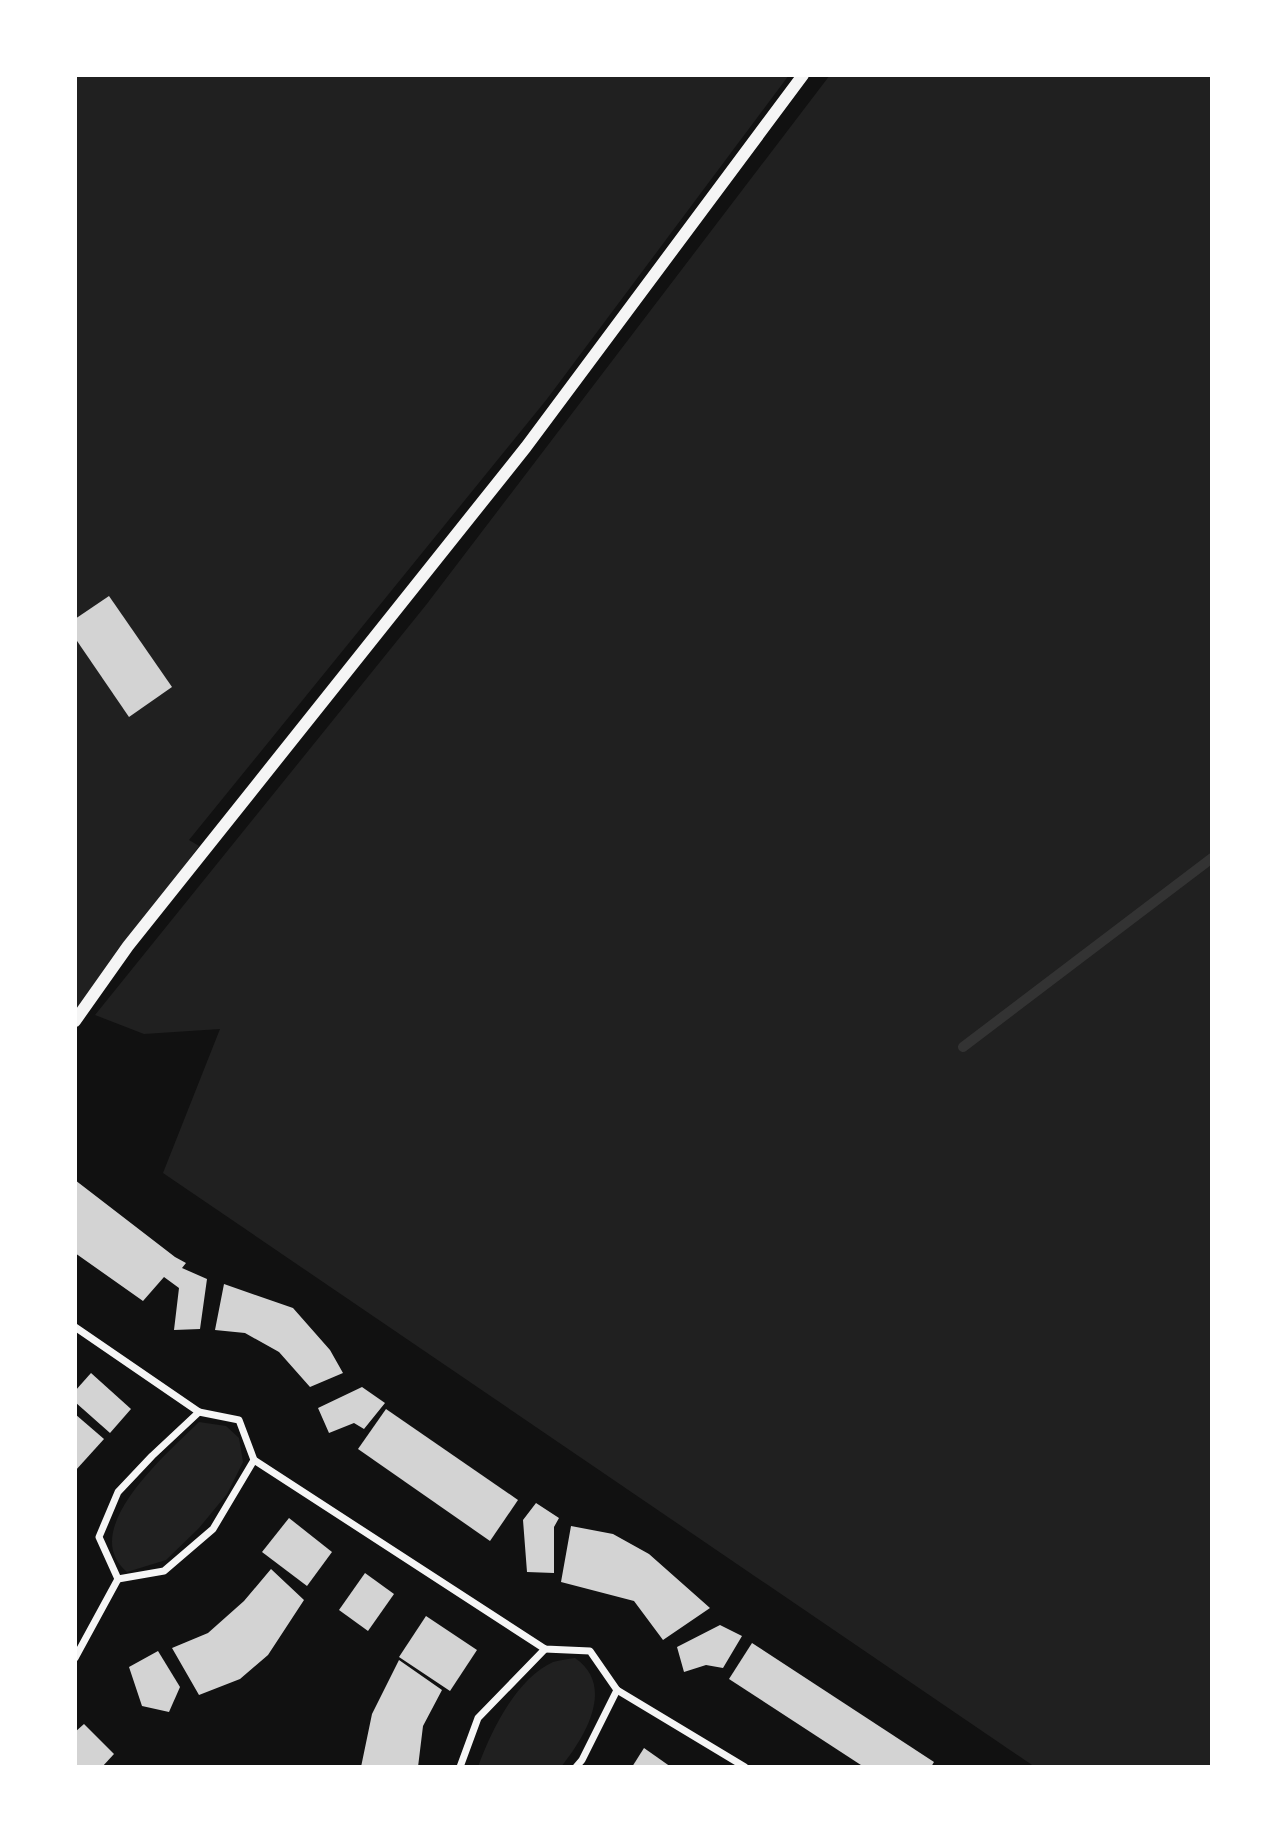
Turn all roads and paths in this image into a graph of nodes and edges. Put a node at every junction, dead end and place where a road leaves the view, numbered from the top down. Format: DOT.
graph roads {
  1 [pos="803,75"];
  2 [pos="75,1021"];
  3 [pos="75,1327"];
  4 [pos="199,1412"];
  5 [pos="254,1460"];
  6 [pos="118,1578"];
  7 [pos="545,1650"];
  8 [pos="75,1658"];
  9 [pos="617,1690"];
  10 [pos="460,1767"];
  11 [pos="576,1767"];
  12 [pos="745,1767"];
  1 -- 2 [label="street"];
  3 -- 4 [label="street"];
  4 -- 5 [label="street"];
  4 -- 6 [label="street"];
  5 -- 6 [label="street"];
  5 -- 7 [label="street"];
  6 -- 8 [label="street"];
  7 -- 9 [label="street"];
  7 -- 10 [label="street"];
  9 -- 11 [label="street"];
  9 -- 12 [label="street"];
}
